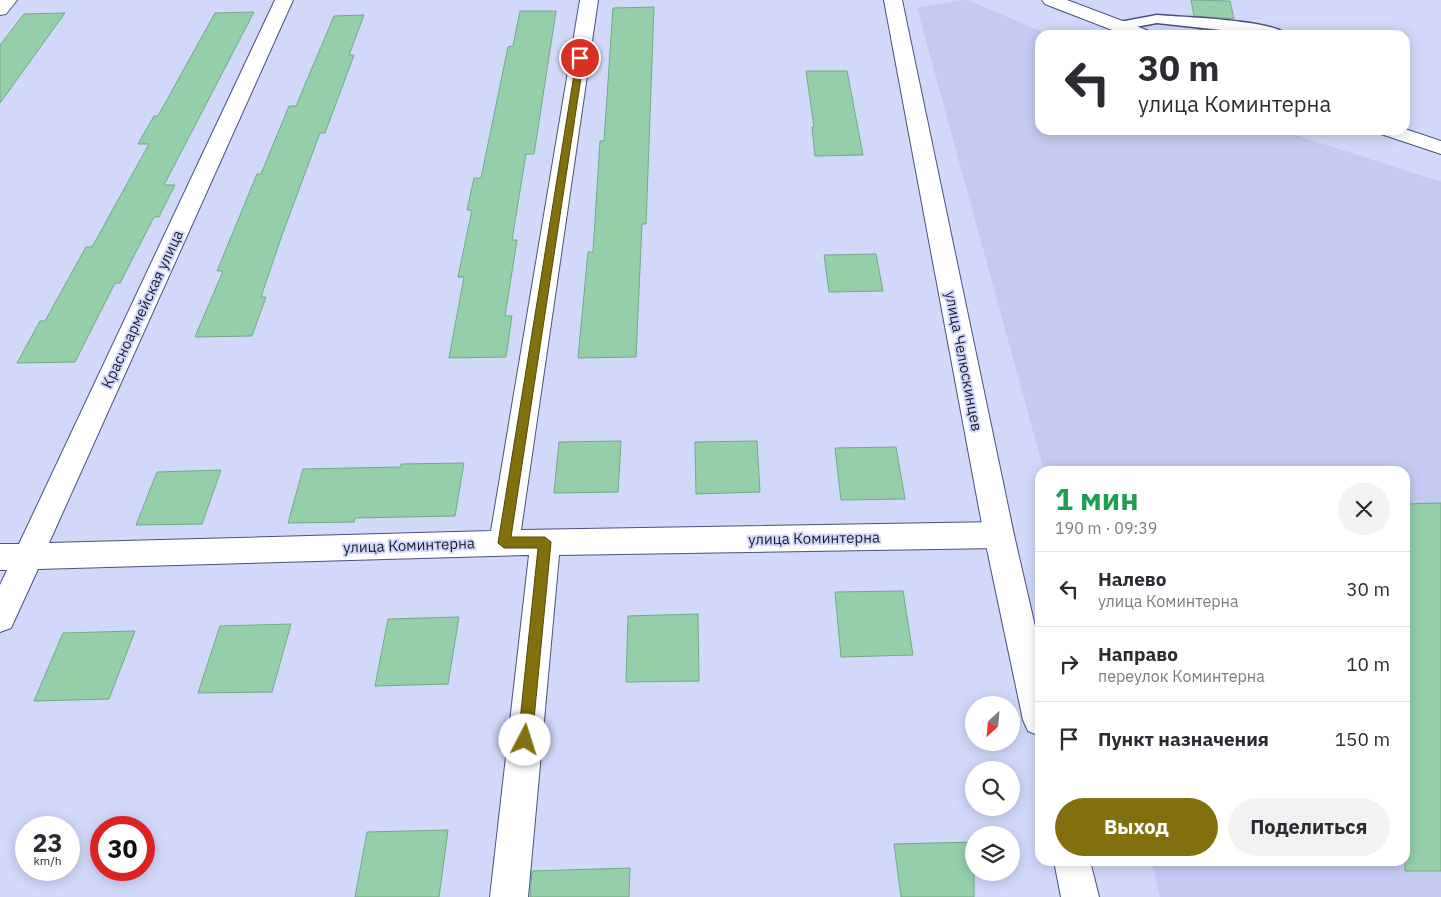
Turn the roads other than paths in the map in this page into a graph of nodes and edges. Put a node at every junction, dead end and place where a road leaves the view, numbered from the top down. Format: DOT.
graph roads {
  1 [pos="8,0"];
  2 [pos="284,0"];
  3 [pos="589,0"];
  4 [pos="894,0"];
  5 [pos="1051,0"];
  6 [pos="0,10"];
  7 [pos="1119,26"];
  8 [pos="1129,30"];
  9 [pos="1268,30"];
  10 [pos="1404,135"];
  11 [pos="1441,148"];
  12 [pos="999,535"];
  13 [pos="545,542"];
  14 [pos="504,543"];
  15 [pos="14,556"];
  16 [pos="0,618"];
  17 [pos="1035,697"];
  18 [pos="1073,866"];
  19 [pos="509,897"];
  20 [pos="1080,897"];
  1 -- 6 [label="street"];
  2 -- 15 [label="street, Красноармейская улица"];
  3 -- 14 [label="street"];
  4 -- 12 [label="street, улица Челюскинцев"];
  5 -- 7 [label="street"];
  7 -- 8 [label="street"];
  7 -- 9 [label="lane"];
  10 -- 11 [label="street"];
  12 -- 13 [label="street, улица Коминтерна"];
  12 -- 17 [label="street, улица Челюскинцев"];
  13 -- 14 [label="street, улица Коминтерна"];
  13 -- 19 [label="street"];
  14 -- 15 [label="street, улица Коминтерна"];
  15 -- 16 [label="street, Красноармейская улица"];
  18 -- 20 [label="street"];
}
